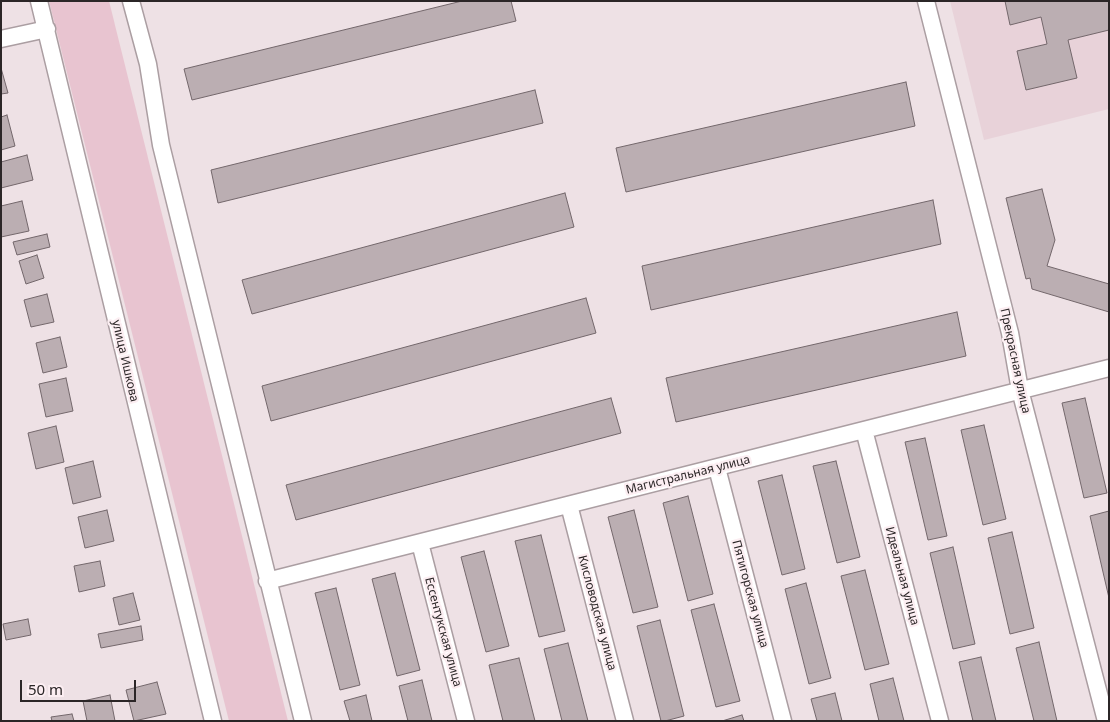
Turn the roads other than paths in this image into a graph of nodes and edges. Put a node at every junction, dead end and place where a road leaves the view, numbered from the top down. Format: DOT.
graph roads {
  1 [pos="40,1"];
  2 [pos="132,1"];
  3 [pos="926,1"];
  4 [pos="47,29"];
  5 [pos="1,39"];
  6 [pos="1109,368"];
  7 [pos="1020,390"];
  8 [pos="864,430"];
  9 [pos="717,468"];
  10 [pos="569,505"];
  11 [pos="420,543"];
  12 [pos="267,581"];
  13 [pos="213,721"];
  14 [pos="302,721"];
  15 [pos="466,721"];
  16 [pos="625,721"];
  17 [pos="783,721"];
  18 [pos="940,721"];
  19 [pos="1106,721"];
  1 -- 4 [label="street, улица Ишкова"];
  2 -- 12 [label="street"];
  3 -- 7 [label="street, Прекрасная улица"];
  4 -- 5 [label="street"];
  4 -- 13 [label="street, улица Ишкова"];
  6 -- 7 [label="street, Магистральная улица"];
  7 -- 8 [label="street, Магистральная улица"];
  7 -- 19 [label="street, Прекрасная улица"];
  8 -- 9 [label="street, Магистральная улица"];
  8 -- 18 [label="street, Идеальная улица"];
  9 -- 10 [label="street, Магистральная улица"];
  9 -- 17 [label="street, Пятигорская улица"];
  10 -- 11 [label="street, Магистральная улица"];
  10 -- 16 [label="street, Кисловодская улица"];
  11 -- 12 [label="street, Магистральная улица"];
  11 -- 15 [label="street, Ессентукская улица"];
  12 -- 14 [label="street"];
}
